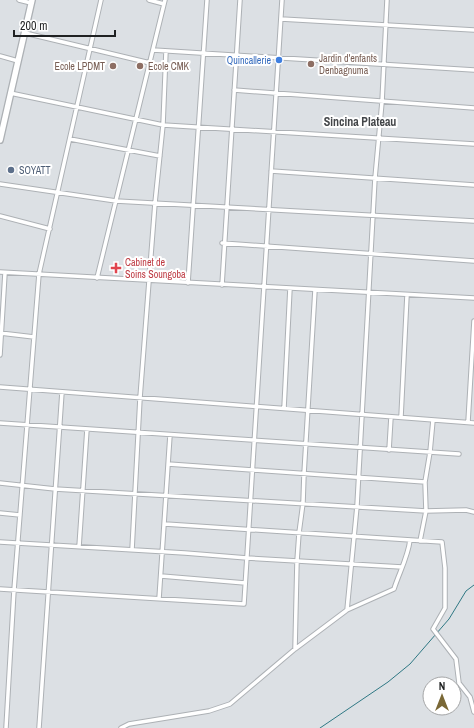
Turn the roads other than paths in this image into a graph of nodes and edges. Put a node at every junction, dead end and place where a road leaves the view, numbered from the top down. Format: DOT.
graph roads {
  1 [pos="19,0"];
  2 [pos="102,0"];
  3 [pos="149,0"];
  4 [pos="207,0"];
  5 [pos="240,0"];
  6 [pos="282,0"];
  7 [pos="387,0"];
  8 [pos="31,1"];
  9 [pos="164,2"];
  10 [pos="281,18"];
  11 [pos="386,25"];
  12 [pos="474,30"];
  13 [pos="24,33"];
  14 [pos="90,49"];
  15 [pos="153,50"];
  16 [pos="166,51"];
  17 [pos="204,53"];
  18 [pos="237,55"];
  19 [pos="0,56"];
  20 [pos="278,58"];
  21 [pos="18,61"];
  22 [pos="150,63"];
  23 [pos="384,64"];
  24 [pos="474,70"];
  25 [pos="234,90"];
  26 [pos="10,93"];
  27 [pos="276,93"];
  28 [pos="382,102"];
  29 [pos="77,107"];
  30 [pos="474,108"];
  31 [pos="136,120"];
  32 [pos="163,125"];
  33 [pos="198,127"];
  34 [pos="232,129"];
  35 [pos="274,132"];
  36 [pos="70,139"];
  37 [pos="378,139"];
  38 [pos="0,140"];
  39 [pos="474,144"];
  40 [pos="128,150"];
  41 [pos="160,156"];
  42 [pos="271,171"];
  43 [pos="375,178"];
  44 [pos="0,184"];
  45 [pos="474,185"];
  46 [pos="58,192"];
  47 [pos="116,201"];
  48 [pos="155,203"];
  49 [pos="193,205"];
  50 [pos="227,207"];
  51 [pos="268,209"];
  52 [pos="373,215"];
  53 [pos="0,216"];
  54 [pos="474,221"];
  55 [pos="50,229"];
  56 [pos="223,243"];
  57 [pos="266,246"];
  58 [pos="371,254"];
  59 [pos="474,260"];
  60 [pos="0,272"];
  61 [pos="5,272"];
  62 [pos="39,274"];
  63 [pos="97,278"];
  64 [pos="149,280"];
  65 [pos="188,283"];
  66 [pos="222,284"];
  67 [pos="263,287"];
  68 [pos="290,288"];
  69 [pos="315,290"];
  70 [pos="368,293"];
  71 [pos="407,295"];
  72 [pos="474,298"];
  73 [pos="474,321"];
  74 [pos="1,333"];
  75 [pos="474,335"];
  76 [pos="34,337"];
  77 [pos="0,356"];
  78 [pos="473,365"];
  79 [pos="0,387"];
  80 [pos="30,389"];
  81 [pos="62,392"];
  82 [pos="140,398"];
  83 [pos="256,406"];
  84 [pos="284,408"];
  85 [pos="308,410"];
  86 [pos="362,414"];
  87 [pos="391,417"];
  88 [pos="401,417"];
  89 [pos="433,420"];
  90 [pos="468,422"];
  91 [pos="0,423"];
  92 [pos="474,423"];
  93 [pos="27,425"];
  94 [pos="60,427"];
  95 [pos="87,429"];
  96 [pos="138,433"];
  97 [pos="170,435"];
  98 [pos="254,440"];
  99 [pos="306,444"];
  100 [pos="360,448"];
  101 [pos="388,450"];
  102 [pos="430,452"];
  103 [pos="459,454"];
  104 [pos="168,464"];
  105 [pos="252,471"];
  106 [pos="304,474"];
  107 [pos="358,477"];
  108 [pos="425,482"];
  109 [pos="0,483"];
  110 [pos="22,486"];
  111 [pos="55,489"];
  112 [pos="83,490"];
  113 [pos="135,493"];
  114 [pos="166,495"];
  115 [pos="250,500"];
  116 [pos="303,503"];
  117 [pos="356,506"];
  118 [pos="426,511"];
  119 [pos="474,512"];
  120 [pos="0,513"];
  121 [pos="20,515"];
  122 [pos="165,524"];
  123 [pos="248,530"];
  124 [pos="299,533"];
  125 [pos="354,537"];
  126 [pos="410,540"];
  127 [pos="420,541"];
  128 [pos="0,542"];
  129 [pos="18,543"];
  130 [pos="52,545"];
  131 [pos="79,547"];
  132 [pos="132,550"];
  133 [pos="162,552"];
  134 [pos="247,558"];
  135 [pos="297,561"];
  136 [pos="352,564"];
  137 [pos="402,567"];
  138 [pos="161,576"];
  139 [pos="245,583"];
  140 [pos="0,589"];
  141 [pos="14,590"];
  142 [pos="48,592"];
  143 [pos="159,599"];
  144 [pos="347,610"];
  145 [pos="295,649"];
  146 [pos="474,712"];
  147 [pos="6,728"];
  148 [pos="39,728"];
  149 [pos="121,728"];
  1 -- 8 [label="street"];
  2 -- 14 [label="street"];
  3 -- 9 [label="street"];
  4 -- 17 [label="street"];
  5 -- 18 [label="street"];
  6 -- 10 [label="street"];
  7 -- 11 [label="street"];
  8 -- 13 [label="main road"];
  9 -- 15 [label="street"];
  10 -- 11 [label="street"];
  10 -- 20 [label="street"];
  11 -- 12 [label="street"];
  11 -- 23 [label="street"];
  13 -- 14 [label="street"];
  13 -- 21 [label="main road"];
  14 -- 22 [label="street"];
  14 -- 29 [label="street"];
  15 -- 16 [label="street"];
  15 -- 22 [label="street"];
  16 -- 17 [label="street"];
  16 -- 32 [label="street"];
  17 -- 18 [label="street"];
  17 -- 33 [label="street"];
  18 -- 20 [label="street"];
  18 -- 25 [label="street"];
  19 -- 21 [label="street"];
  20 -- 23 [label="street"];
  20 -- 27 [label="street"];
  21 -- 26 [label="main road"];
  22 -- 31 [label="street"];
  23 -- 24 [label="street"];
  23 -- 28 [label="street"];
  25 -- 27 [label="street"];
  25 -- 34 [label="street"];
  26 -- 29 [label="street"];
  26 -- 38 [label="main road"];
  27 -- 28 [label="street"];
  27 -- 35 [label="street"];
  28 -- 30 [label="street"];
  28 -- 37 [label="street"];
  29 -- 31 [label="street"];
  29 -- 36 [label="street"];
  31 -- 32 [label="street"];
  31 -- 40 [label="street"];
  32 -- 33 [label="street"];
  32 -- 41 [label="street"];
  33 -- 34 [label="street"];
  33 -- 49 [label="street"];
  34 -- 35 [label="street"];
  34 -- 50 [label="street"];
  35 -- 37 [label="street"];
  35 -- 42 [label="street"];
  36 -- 40 [label="street"];
  36 -- 46 [label="street"];
  37 -- 39 [label="street"];
  37 -- 43 [label="street"];
  40 -- 41 [label="street"];
  40 -- 47 [label="street"];
  41 -- 48 [label="street"];
  42 -- 43 [label="street"];
  42 -- 51 [label="street"];
  43 -- 45 [label="street"];
  43 -- 52 [label="street"];
  44 -- 46 [label="street"];
  46 -- 47 [label="street"];
  46 -- 55 [label="street"];
  47 -- 48 [label="street"];
  47 -- 63 [label="street"];
  48 -- 49 [label="street"];
  48 -- 64 [label="street"];
  49 -- 50 [label="street"];
  49 -- 65 [label="street"];
  50 -- 51 [label="street"];
  50 -- 56 [label="street"];
  51 -- 52 [label="street"];
  51 -- 57 [label="street"];
  52 -- 54 [label="street"];
  52 -- 58 [label="street"];
  53 -- 55 [label="street"];
  55 -- 62 [label="street"];
  56 -- 57 [label="street"];
  56 -- 66 [label="street"];
  57 -- 58 [label="street"];
  57 -- 67 [label="street"];
  58 -- 59 [label="street"];
  58 -- 70 [label="street"];
  60 -- 61 [label="street"];
  61 -- 62 [label="street"];
  61 -- 74 [label="street"];
  62 -- 63 [label="street"];
  62 -- 76 [label="street"];
  63 -- 64 [label="street"];
  64 -- 65 [label="street"];
  64 -- 82 [label="street"];
  65 -- 66 [label="street"];
  66 -- 67 [label="street"];
  67 -- 68 [label="street"];
  67 -- 83 [label="street"];
  68 -- 69 [label="street"];
  68 -- 84 [label="street"];
  69 -- 70 [label="street"];
  69 -- 85 [label="street"];
  70 -- 71 [label="street"];
  70 -- 86 [label="street"];
  71 -- 72 [label="street"];
  71 -- 88 [label="street"];
  73 -- 75 [label="street"];
  74 -- 76 [label="street"];
  74 -- 77 [label="street"];
  75 -- 78 [label="street"];
  76 -- 80 [label="street"];
  78 -- 90 [label="street"];
  79 -- 80 [label="street"];
  80 -- 81 [label="street"];
  80 -- 93 [label="street"];
  81 -- 82 [label="street"];
  81 -- 94 [label="street"];
  82 -- 83 [label="street"];
  82 -- 96 [label="street"];
  83 -- 84 [label="street"];
  83 -- 98 [label="street"];
  84 -- 85 [label="street"];
  85 -- 86 [label="street"];
  85 -- 99 [label="street"];
  86 -- 87 [label="street"];
  86 -- 100 [label="street"];
  87 -- 88 [label="street"];
  87 -- 101 [label="street"];
  88 -- 89 [label="street"];
  89 -- 90 [label="street"];
  89 -- 102 [label="street"];
  90 -- 92 [label="street"];
  91 -- 93 [label="street"];
  93 -- 94 [label="street"];
  93 -- 110 [label="street"];
  94 -- 95 [label="street"];
  94 -- 111 [label="street"];
  95 -- 96 [label="street"];
  95 -- 112 [label="street"];
  96 -- 97 [label="street"];
  96 -- 113 [label="street"];
  97 -- 98 [label="street"];
  97 -- 104 [label="street"];
  98 -- 99 [label="street"];
  98 -- 105 [label="street"];
  99 -- 100 [label="street"];
  99 -- 106 [label="street"];
  100 -- 101 [label="street"];
  100 -- 107 [label="street"];
  101 -- 102 [label="street"];
  102 -- 103 [label="street"];
  102 -- 108 [label="street"];
  104 -- 105 [label="street"];
  104 -- 114 [label="street"];
  105 -- 106 [label="street"];
  105 -- 115 [label="street"];
  106 -- 107 [label="street"];
  106 -- 116 [label="street"];
  107 -- 108 [label="street"];
  107 -- 117 [label="street"];
  108 -- 118 [label="street"];
  109 -- 110 [label="street"];
  110 -- 111 [label="street"];
  110 -- 121 [label="street"];
  111 -- 112 [label="street"];
  111 -- 130 [label="street"];
  112 -- 113 [label="street"];
  112 -- 131 [label="street"];
  113 -- 114 [label="street"];
  113 -- 132 [label="street"];
  114 -- 115 [label="street"];
  114 -- 122 [label="street"];
  115 -- 116 [label="street"];
  115 -- 123 [label="street"];
  116 -- 117 [label="street"];
  116 -- 124 [label="street"];
  117 -- 118 [label="street"];
  117 -- 125 [label="street"];
  118 -- 119 [label="street"];
  118 -- 127 [label="street"];
  120 -- 121 [label="street"];
  121 -- 129 [label="street"];
  122 -- 123 [label="street"];
  122 -- 133 [label="street"];
  123 -- 124 [label="street"];
  123 -- 134 [label="street"];
  124 -- 125 [label="street"];
  124 -- 135 [label="street"];
  125 -- 126 [label="street"];
  125 -- 136 [label="street"];
  126 -- 127 [label="street"];
  126 -- 137 [label="street"];
  127 -- 146 [label="street"];
  128 -- 129 [label="street"];
  129 -- 130 [label="street"];
  129 -- 141 [label="street"];
  130 -- 131 [label="street"];
  130 -- 142 [label="street"];
  131 -- 132 [label="street"];
  132 -- 133 [label="street"];
  133 -- 134 [label="street"];
  133 -- 138 [label="street"];
  134 -- 135 [label="street"];
  134 -- 139 [label="street"];
  135 -- 136 [label="street"];
  135 -- 145 [label="street"];
  136 -- 137 [label="street"];
  136 -- 144 [label="street"];
  137 -- 144 [label="street"];
  138 -- 139 [label="street"];
  138 -- 143 [label="street"];
  139 -- 143 [label="street"];
  140 -- 141 [label="street"];
  141 -- 142 [label="street"];
  141 -- 147 [label="street"];
  142 -- 143 [label="street"];
  142 -- 148 [label="street"];
  144 -- 145 [label="street"];
  145 -- 149 [label="street"];
}
